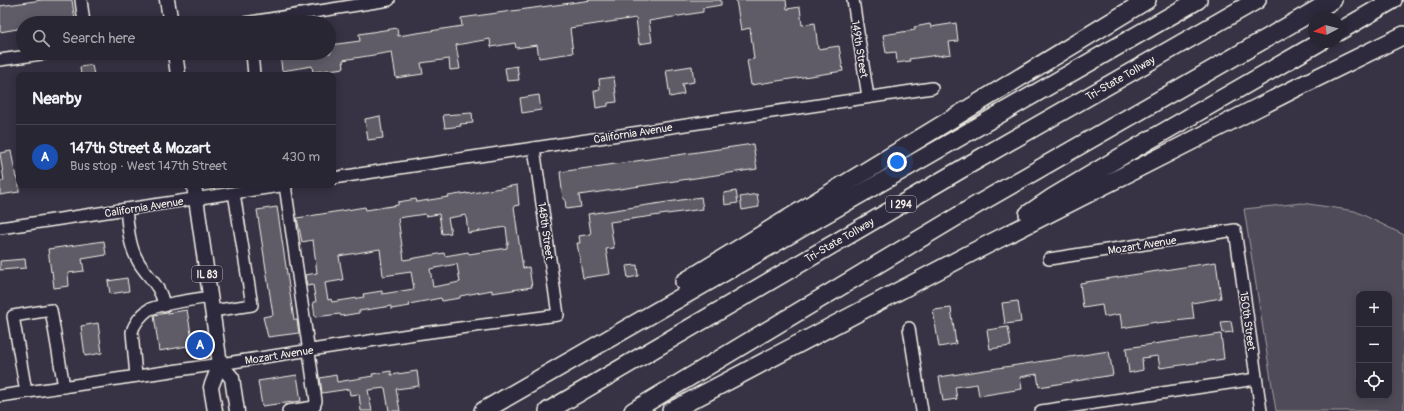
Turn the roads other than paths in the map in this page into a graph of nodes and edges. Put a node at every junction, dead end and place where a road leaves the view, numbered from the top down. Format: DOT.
graph roads {
  1 [pos="81,0"];
  2 [pos="167,0"];
  3 [pos="389,0"];
  4 [pos="853,0"];
  5 [pos="1147,0"];
  6 [pos="1198,0"];
  7 [pos="1257,0"];
  8 [pos="1393,0"];
  9 [pos="1329,1"];
  10 [pos="83,16"];
  11 [pos="169,16"];
  12 [pos="290,16"];
  13 [pos="1344,29"];
  14 [pos="1404,35"];
  15 [pos="1310,48"];
  16 [pos="16,58"];
  17 [pos="0,60"];
  18 [pos="176,60"];
  19 [pos="253,60"];
  20 [pos="178,72"];
  21 [pos="254,72"];
  22 [pos="932,88"];
  23 [pos="868,97"];
  24 [pos="534,148"];
  25 [pos="336,178"];
  26 [pos="266,188"];
  27 [pos="286,188"];
  28 [pos="195,192"];
  29 [pos="234,193"];
  30 [pos="126,209"];
  31 [pos="0,228"];
  32 [pos="1235,230"];
  33 [pos="973,252"];
  34 [pos="1049,259"];
  35 [pos="210,297"];
  36 [pos="164,306"];
  37 [pos="212,311"];
  38 [pos="558,315"];
  39 [pos="909,328"];
  40 [pos="601,343"];
  41 [pos="310,350"];
  42 [pos="220,364"];
  43 [pos="136,376"];
  44 [pos="1256,379"];
  45 [pos="64,387"];
  46 [pos="26,392"];
  47 [pos="0,396"];
  48 [pos="215,411"];
  49 [pos="237,411"];
  50 [pos="288,411"];
  51 [pos="483,411"];
  52 [pos="548,411"];
  53 [pos="633,411"];
  54 [pos="671,411"];
  55 [pos="922,411"];
  56 [pos="1041,411"];
  57 [pos="1261,411"];
  1 -- 10 [label="street"];
  2 -- 11 [label="main road"];
  3 -- 12 [label="street"];
  4 -- 23 [label="street, 149th Street"];
  5 -- 40 [label="highway"];
  6 -- 40 [label="highway"];
  7 -- 52 [label="highway, Tri-State Tollway / I 294"];
  8 -- 13 [label="highway"];
  9 -- 53 [label="highway"];
  14 -- 33 [label="highway"];
  15 -- 33 [label="highway"];
  16 -- 17 [label="street"];
  18 -- 20 [label="main road"];
  19 -- 21 [label="street"];
  22 -- 23 [label="street, California Avenue"];
  23 -- 24 [label="street, California Avenue"];
  24 -- 25 [label="street, California Avenue"];
  24 -- 38 [label="street, 148th Street"];
  26 -- 29 [label="street, California Avenue"];
  27 -- 41 [label="street"];
  28 -- 29 [label="street, California Avenue"];
  28 -- 30 [label="street, California Avenue"];
  28 -- 35 [label="main road, IL 83"];
  29 -- 37 [label="street"];
  30 -- 31 [label="street, California Avenue"];
  30 -- 36 [label="street"];
  32 -- 34 [label="street, Mozart Avenue"];
  32 -- 44 [label="street, 150th Street"];
  33 -- 54 [label="highway"];
  35 -- 36 [label="street"];
  35 -- 37 [label="main road, IL 83"];
  36 -- 43 [label="street"];
  37 -- 42 [label="main road, IL 83"];
  38 -- 41 [label="street, Mozart Avenue"];
  39 -- 55 [label="street"];
  40 -- 51 [label="highway"];
  41 -- 42 [label="street, Mozart Avenue"];
  41 -- 50 [label="street"];
  42 -- 43 [label="street, Mozart Avenue"];
  42 -- 48 [label="main road, IL 83"];
  42 -- 49 [label="main road, IL 83"];
  43 -- 45 [label="street, Mozart Avenue"];
  44 -- 56 [label="street"];
  44 -- 57 [label="street, 150th Street"];
  45 -- 46 [label="street, Mozart Avenue"];
  45 -- 46 [label="street"];
  46 -- 47 [label="street, Mozart Avenue"];
}
